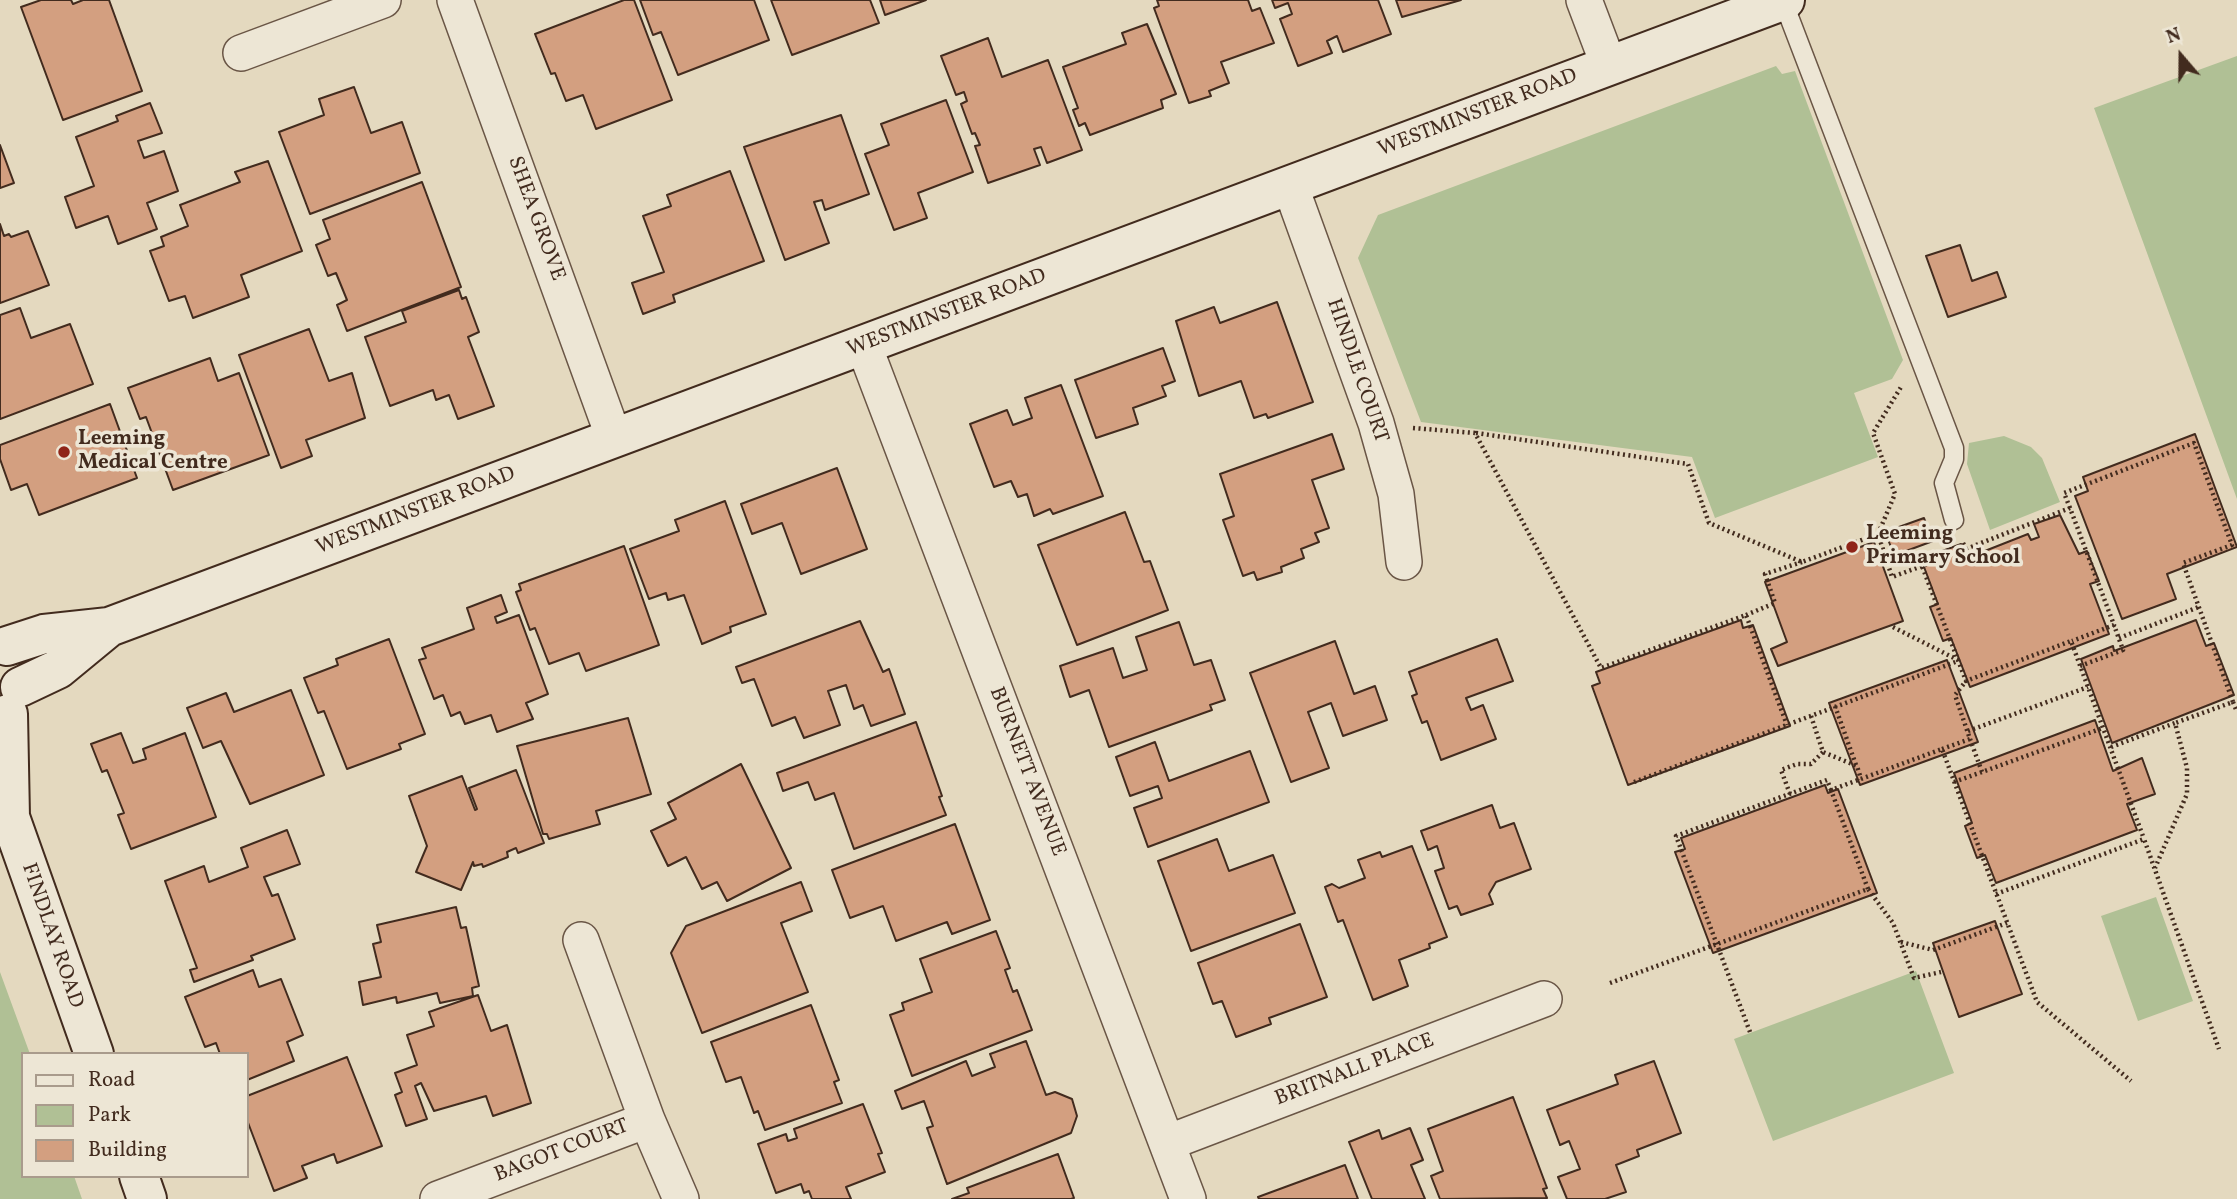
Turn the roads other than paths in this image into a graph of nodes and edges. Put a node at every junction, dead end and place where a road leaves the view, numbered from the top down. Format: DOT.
graph roads {
  1 [pos="383,0"];
  2 [pos="455,0"];
  3 [pos="1584,0"];
  4 [pos="1784,0"];
  5 [pos="241,53"];
  6 [pos="1609,65"];
  7 [pos="1290,185"];
  8 [pos="864,346"];
  9 [pos="614,438"];
  10 [pos="1954,520"];
  11 [pos="1404,562"];
  12 [pos="109,627"];
  13 [pos="4,642"];
  14 [pos="9,708"];
  15 [pos="5,809"];
  16 [pos="581,940"];
  17 [pos="1544,999"];
  18 [pos="93,1052"];
  19 [pos="646,1120"];
  20 [pos="1167,1143"];
  21 [pos="140,1178"];
  22 [pos="147,1199"];
  23 [pos="438,1199"];
  24 [pos="681,1199"];
  25 [pos="1188,1199"];
  1 -- 5 [label="street"];
  2 -- 9 [label="street, SHEA GROVE"];
  3 -- 6 [label="street"];
  4 -- 6 [label="main road, WESTMINSTER ROAD"];
  4 -- 10 [label="lane"];
  6 -- 7 [label="main road, WESTMINSTER ROAD"];
  7 -- 8 [label="main road, WESTMINSTER ROAD"];
  7 -- 11 [label="street, HINDLE COURT"];
  8 -- 9 [label="main road, WESTMINSTER ROAD"];
  8 -- 20 [label="street, BURNETT AVENUE"];
  9 -- 12 [label="main road, WESTMINSTER ROAD"];
  12 -- 13 [label="main road, WESTMINSTER ROAD"];
  12 -- 14 [label="main road, WESTMINSTER ROAD"];
  13 -- 14 [label="main road, FINDLAY ROAD"];
  14 -- 15 [label="main road, FINDLAY ROAD"];
  15 -- 18 [label="main road, FINDLAY ROAD"];
  16 -- 19 [label="street, BAGOT COURT"];
  17 -- 20 [label="street, BRITNALL PLACE"];
  19 -- 23 [label="street, BAGOT COURT"];
  19 -- 24 [label="street, BAGOT COURT"];
  20 -- 25 [label="street, BURNETT AVENUE"];
  21 -- 22 [label="main road"];
}
